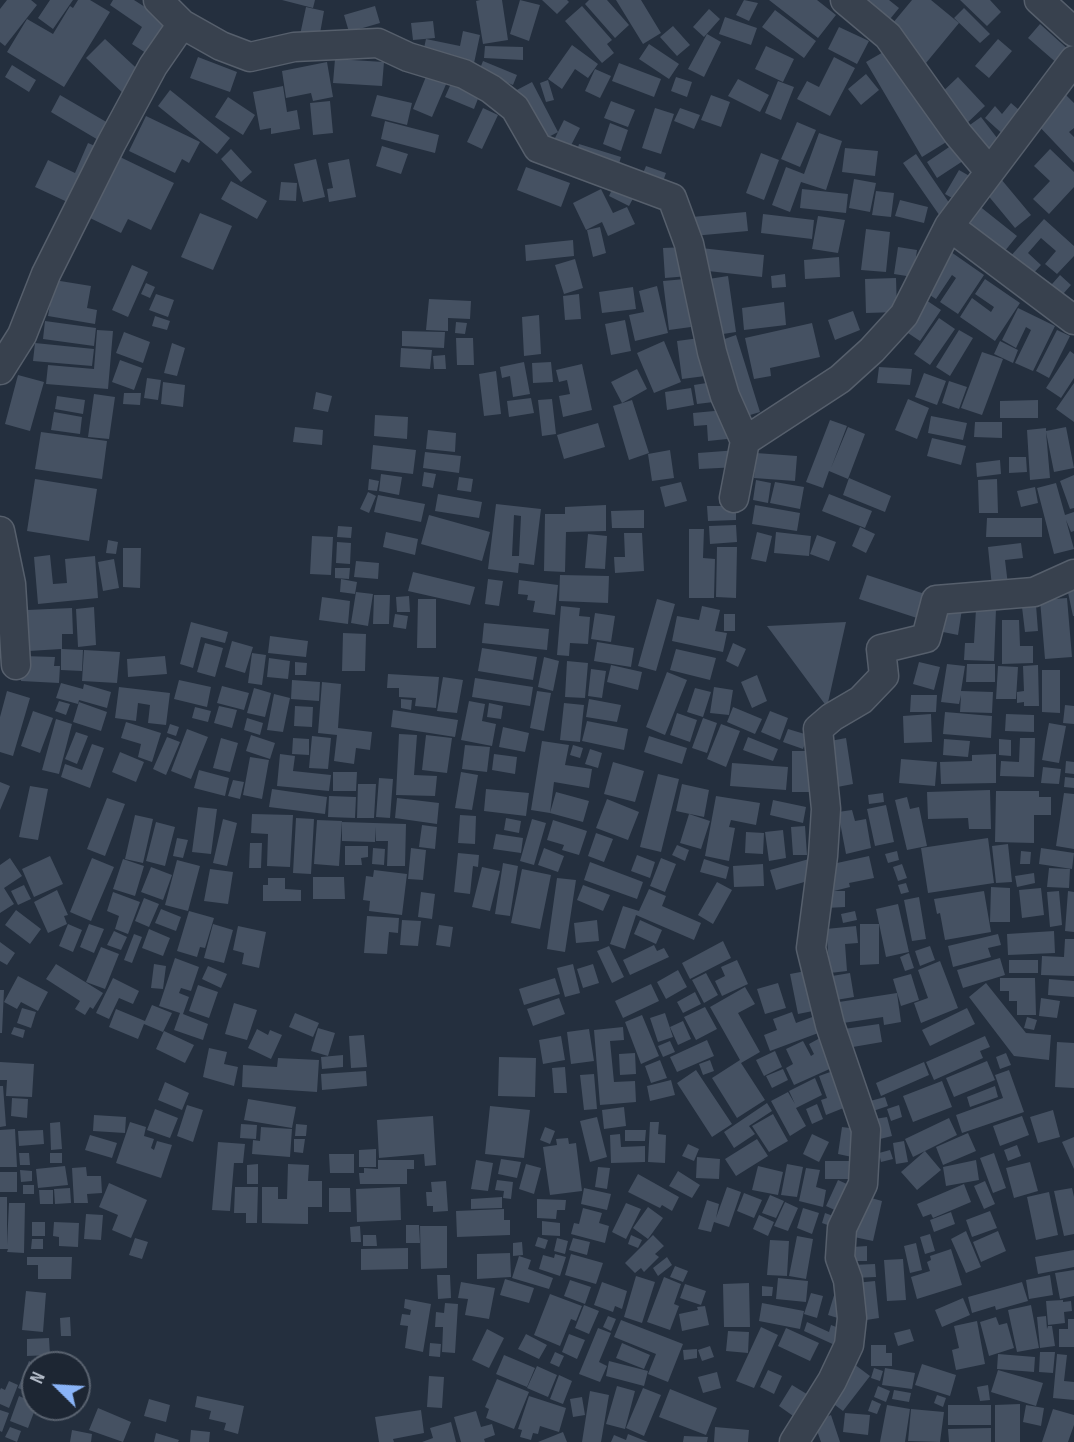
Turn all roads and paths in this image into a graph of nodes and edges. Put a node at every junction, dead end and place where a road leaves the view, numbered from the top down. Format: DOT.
graph roads {
  1 [pos="158,0"];
  2 [pos="845,0"];
  3 [pos="1039,0"];
  4 [pos="182,24"];
  5 [pos="1074,32"];
  6 [pos="1074,60"];
  7 [pos="989,171"];
  8 [pos="949,226"];
  9 [pos="1074,320"];
  10 [pos="0,370"];
  11 [pos="744,441"];
  12 [pos="734,498"];
  13 [pos="0,531"];
  14 [pos="1074,574"];
  15 [pos="16,664"];
  16 [pos="794,1442"];
  1 -- 4 [label="street"];
  2 -- 7 [label="street"];
  3 -- 5 [label="street"];
  4 -- 10 [label="street"];
  4 -- 11 [label="street"];
  6 -- 7 [label="street"];
  7 -- 8 [label="street"];
  8 -- 9 [label="street"];
  8 -- 11 [label="street"];
  11 -- 12 [label="street"];
  13 -- 15 [label="street"];
  14 -- 16 [label="street"];
}
